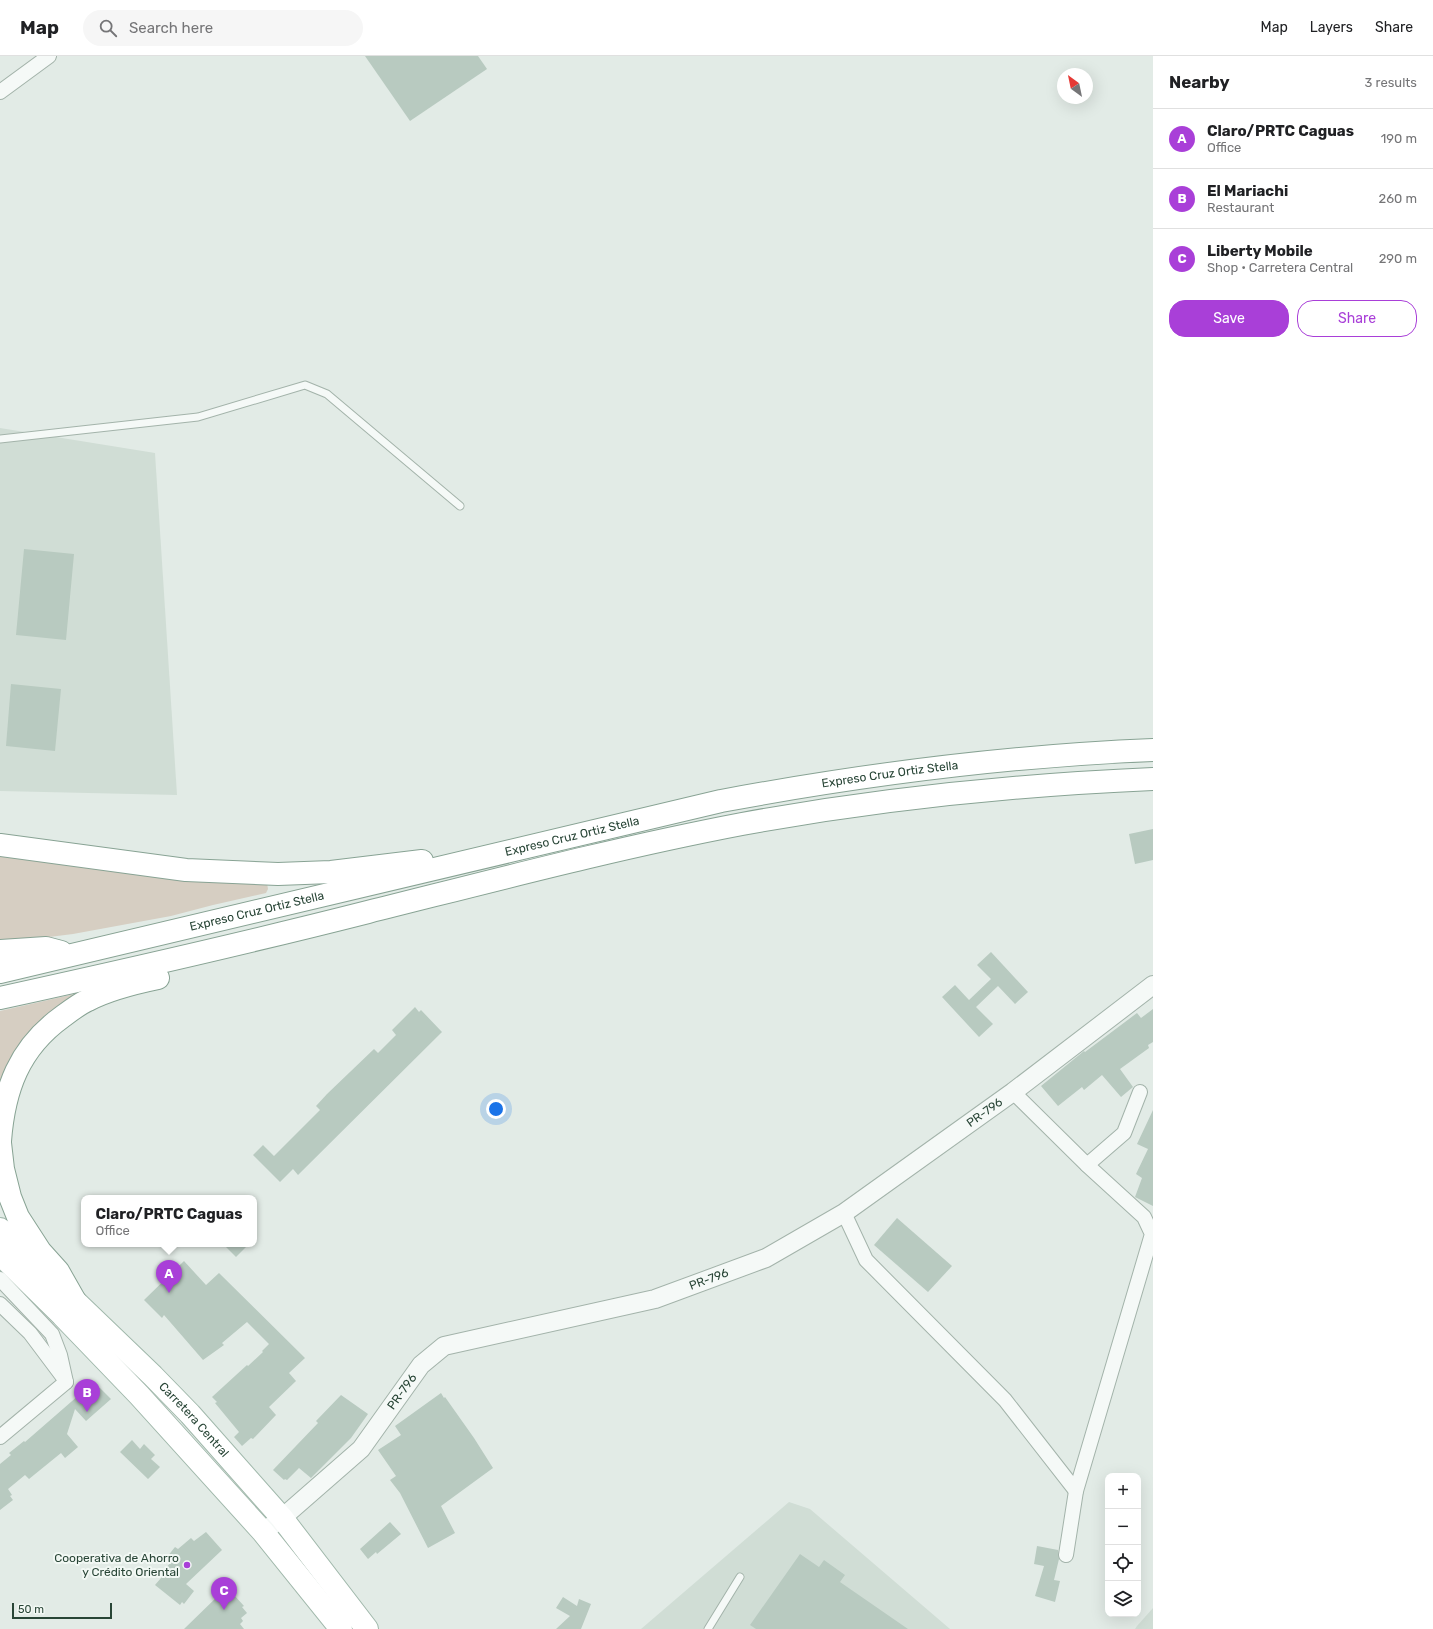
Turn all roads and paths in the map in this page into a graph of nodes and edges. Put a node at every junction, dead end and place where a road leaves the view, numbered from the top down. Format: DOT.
graph roads {
  1 [pos="49,56"];
  2 [pos="0,92"];
  3 [pos="0,439"];
  4 [pos="460,506"];
  5 [pos="1153,750"];
  6 [pos="1153,779"];
  7 [pos="0,845"];
  8 [pos="498,854"];
  9 [pos="235,946"];
  10 [pos="0,951"];
  11 [pos="74,955"];
  12 [pos="0,972"];
  13 [pos="1153,985"];
  14 [pos="0,998"];
  15 [pos="1013,1092"];
  16 [pos="1140,1092"];
  17 [pos="0,1142"];
  18 [pos="1087,1165"];
  19 [pos="844,1213"];
  20 [pos="0,1229"];
  21 [pos="0,1254"];
  22 [pos="0,1279"];
  23 [pos="75,1301"];
  24 [pos="0,1304"];
  25 [pos="66,1382"];
  26 [pos="0,1437"];
  27 [pos="1076,1491"];
  28 [pos="282,1518"];
  29 [pos="263,1532"];
  30 [pos="1066,1555"];
  31 [pos="740,1577"];
  32 [pos="341,1629"];
  33 [pos="367,1629"];
  34 [pos="708,1629"];
  1 -- 2 [label="street"];
  3 -- 4 [label="lane"];
  5 -- 8 [label="main road, Expreso Cruz Ortiz Stella"];
  6 -- 9 [label="main road, Expreso Cruz Ortiz Stella"];
  7 -- 8 [label="main road"];
  8 -- 11 [label="main road, Expreso Cruz Ortiz Stella"];
  9 -- 14 [label="main road, Expreso Cruz Ortiz Stella"];
  9 -- 17 [label="main road"];
  10 -- 11 [label="main road"];
  11 -- 12 [label="main road, Expreso Cruz Ortiz Stella"];
  13 -- 15 [label="street, PR-796 / PR-796"];
  15 -- 18 [label="street"];
  15 -- 19 [label="street, PR-796 / PR-796"];
  16 -- 18 [label="street"];
  17 -- 23 [label="main road"];
  18 -- 27 [label="street"];
  19 -- 27 [label="street"];
  19 -- 28 [label="street, PR-796 / PR-796"];
  20 -- 23 [label="main road, Carretera Central"];
  21 -- 29 [label="main road, Carretera Central"];
  22 -- 25 [label="street"];
  23 -- 28 [label="main road, Carretera Central"];
  24 -- 25 [label="street"];
  25 -- 26 [label="street"];
  27 -- 30 [label="street"];
  28 -- 29 [label="street, PR-796 / PR-796"];
  28 -- 33 [label="main road, Carretera Central"];
  29 -- 32 [label="main road, Carretera Central"];
  31 -- 34 [label="lane"];
}
